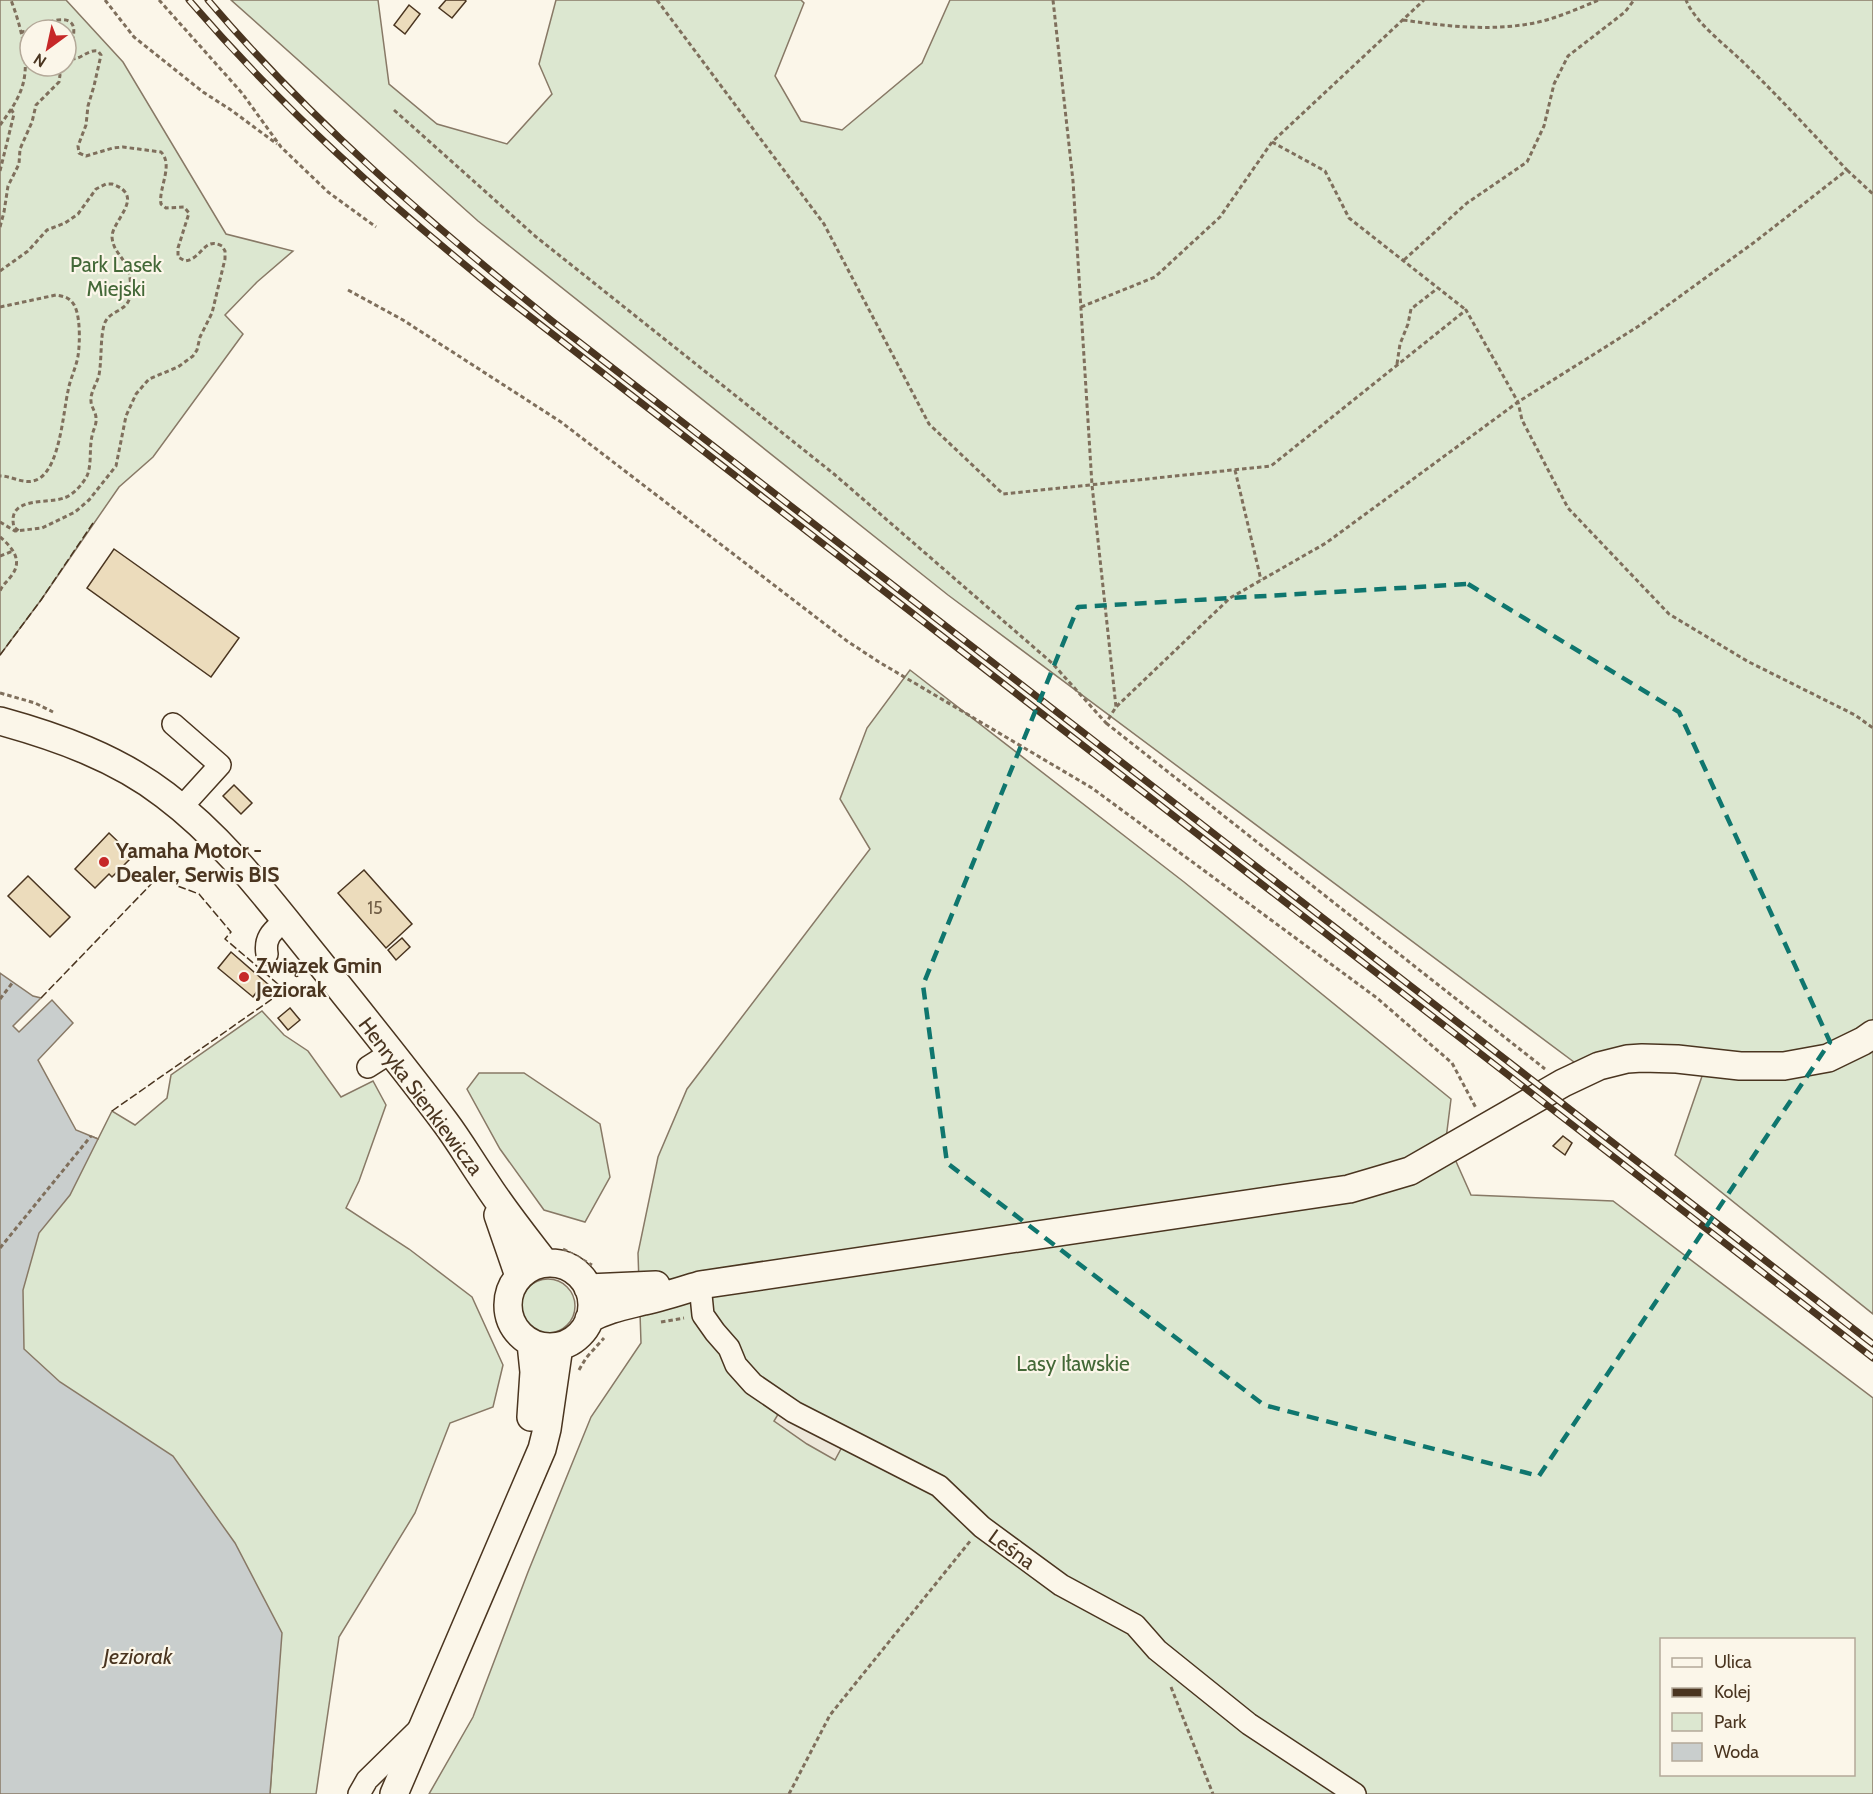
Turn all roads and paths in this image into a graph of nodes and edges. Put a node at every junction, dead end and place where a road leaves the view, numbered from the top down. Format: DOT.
graph roads {
  1 [pos="11,0"];
  2 [pos="105,0"];
  3 [pos="159,0"];
  4 [pos="657,0"];
  5 [pos="1053,0"];
  6 [pos="1424,0"];
  7 [pos="1599,0"];
  8 [pos="1634,0"];
  9 [pos="1686,0"];
  10 [pos="1403,20"];
  11 [pos="18,25"];
  12 [pos="78,58"];
  13 [pos="24,78"];
  14 [pos="60,78"];
  15 [pos="11,109"];
  16 [pos="394,110"];
  17 [pos="0,125"];
  18 [pos="1272,142"];
  19 [pos="281,147"];
  20 [pos="1847,170"];
  21 [pos="0,171"];
  22 [pos="1873,194"];
  23 [pos="376,226"];
  24 [pos="0,227"];
  25 [pos="1404,260"];
  26 [pos="0,271"];
  27 [pos="1438,288"];
  28 [pos="348,290"];
  29 [pos="0,307"];
  30 [pos="1081,307"];
  31 [pos="1466,310"];
  32 [pos="1396,366"];
  33 [pos="1518,402"];
  34 [pos="1235,470"];
  35 [pos="0,476"];
  36 [pos="1092,485"];
  37 [pos="0,522"];
  38 [pos="20,531"];
  39 [pos="0,537"];
  40 [pos="14,551"];
  41 [pos="0,556"];
  42 [pos="0,579"];
  43 [pos="1261,580"];
  44 [pos="3,585"];
  45 [pos="0,591"];
  46 [pos="1116,707"];
  47 [pos="4,720"];
  48 [pos="1106,723"];
  49 [pos="173,724"];
  50 [pos="1873,728"];
  51 [pos="181,808"];
  52 [pos="285,920"];
  53 [pos="267,954"];
  54 [pos="13,982"];
  55 [pos="0,999"];
  56 [pos="1873,1034"];
  57 [pos="1563,1083"];
  58 [pos="1486,1128"];
  59 [pos="91,1136"];
  60 [pos="486,1184"];
  61 [pos="0,1248"];
  62 [pos="545,1263"];
  63 [pos="519,1276"];
  64 [pos="700,1285"];
  65 [pos="588,1288"];
  66 [pos="598,1327"];
  67 [pos="531,1343"];
  68 [pos="558,1346"];
  69 [pos="575,1377"];
  70 [pos="518,1504"];
  71 [pos="982,1527"];
  72 [pos="1170,1684"];
  73 [pos="424,1723"];
  74 [pos="359,1794"];
  75 [pos="394,1794"];
  76 [pos="789,1794"];
  77 [pos="1213,1794"];
  78 [pos="1355,1794"];
  1 -- 11 [label="path"];
  2 -- 19 [label="path"];
  3 -- 19 [label="path"];
  4 -- 36 [label="path"];
  5 -- 30 [label="path"];
  6 -- 10 [label="path"];
  7 -- 10 [label="path"];
  8 -- 25 [label="path"];
  9 -- 20 [label="path"];
  10 -- 18 [label="path"];
  12 -- 38 [label="path"];
  13 -- 15 [label="path"];
  14 -- 24 [label="path"];
  15 -- 17 [label="path"];
  15 -- 21 [label="path"];
  16 -- 48 [label="path"];
  18 -- 25 [label="path"];
  18 -- 30 [label="path"];
  19 -- 23 [label="path"];
  20 -- 22 [label="path"];
  20 -- 33 [label="path"];
  25 -- 27 [label="path"];
  26 -- 38 [label="path"];
  27 -- 31 [label="path"];
  27 -- 32 [label="path"];
  28 -- 58 [label="path"];
  29 -- 35 [label="path"];
  30 -- 36 [label="path"];
  31 -- 32 [label="path"];
  31 -- 33 [label="path"];
  32 -- 34 [label="path"];
  33 -- 43 [label="path"];
  33 -- 50 [label="path"];
  34 -- 36 [label="path"];
  34 -- 43 [label="path"];
  36 -- 46 [label="path"];
  37 -- 38 [label="path"];
  39 -- 40 [label="path"];
  40 -- 41 [label="path"];
  40 -- 44 [label="path"];
  42 -- 44 [label="path"];
  43 -- 46 [label="path"];
  44 -- 45 [label="path"];
  46 -- 48 [label="path"];
  47 -- 51 [label="main road, Henryka Sienkiewicza"];
  48 -- 57 [label="path"];
  49 -- 51 [label="lane"];
  51 -- 52 [label="main road, Henryka Sienkiewicza"];
  52 -- 53 [label="lane"];
  52 -- 60 [label="main road, Henryka Sienkiewicza"];
  54 -- 55 [label="path"];
  56 -- 57 [label="main road"];
  57 -- 58 [label="main road"];
  58 -- 64 [label="main road"];
  59 -- 61 [label="path"];
  60 -- 62 [label="main road, Henryka Sienkiewicza"];
  60 -- 63 [label="main road, Henryka Sienkiewicza"];
  62 -- 63 [label="main road"];
  62 -- 65 [label="main road"];
  63 -- 67 [label="main road"];
  64 -- 65 [label="main road"];
  64 -- 66 [label="main road"];
  64 -- 71 [label="lane, Leśna"];
  65 -- 66 [label="main road"];
  66 -- 68 [label="main road"];
  66 -- 69 [label="path"];
  67 -- 68 [label="main road"];
  67 -- 70 [label="main road"];
  68 -- 70 [label="main road"];
  70 -- 73 [label="main road"];
  71 -- 76 [label="path"];
  71 -- 78 [label="lane, Leśna"];
  72 -- 77 [label="path"];
  73 -- 74 [label="lane"];
  73 -- 75 [label="main road"];
}
